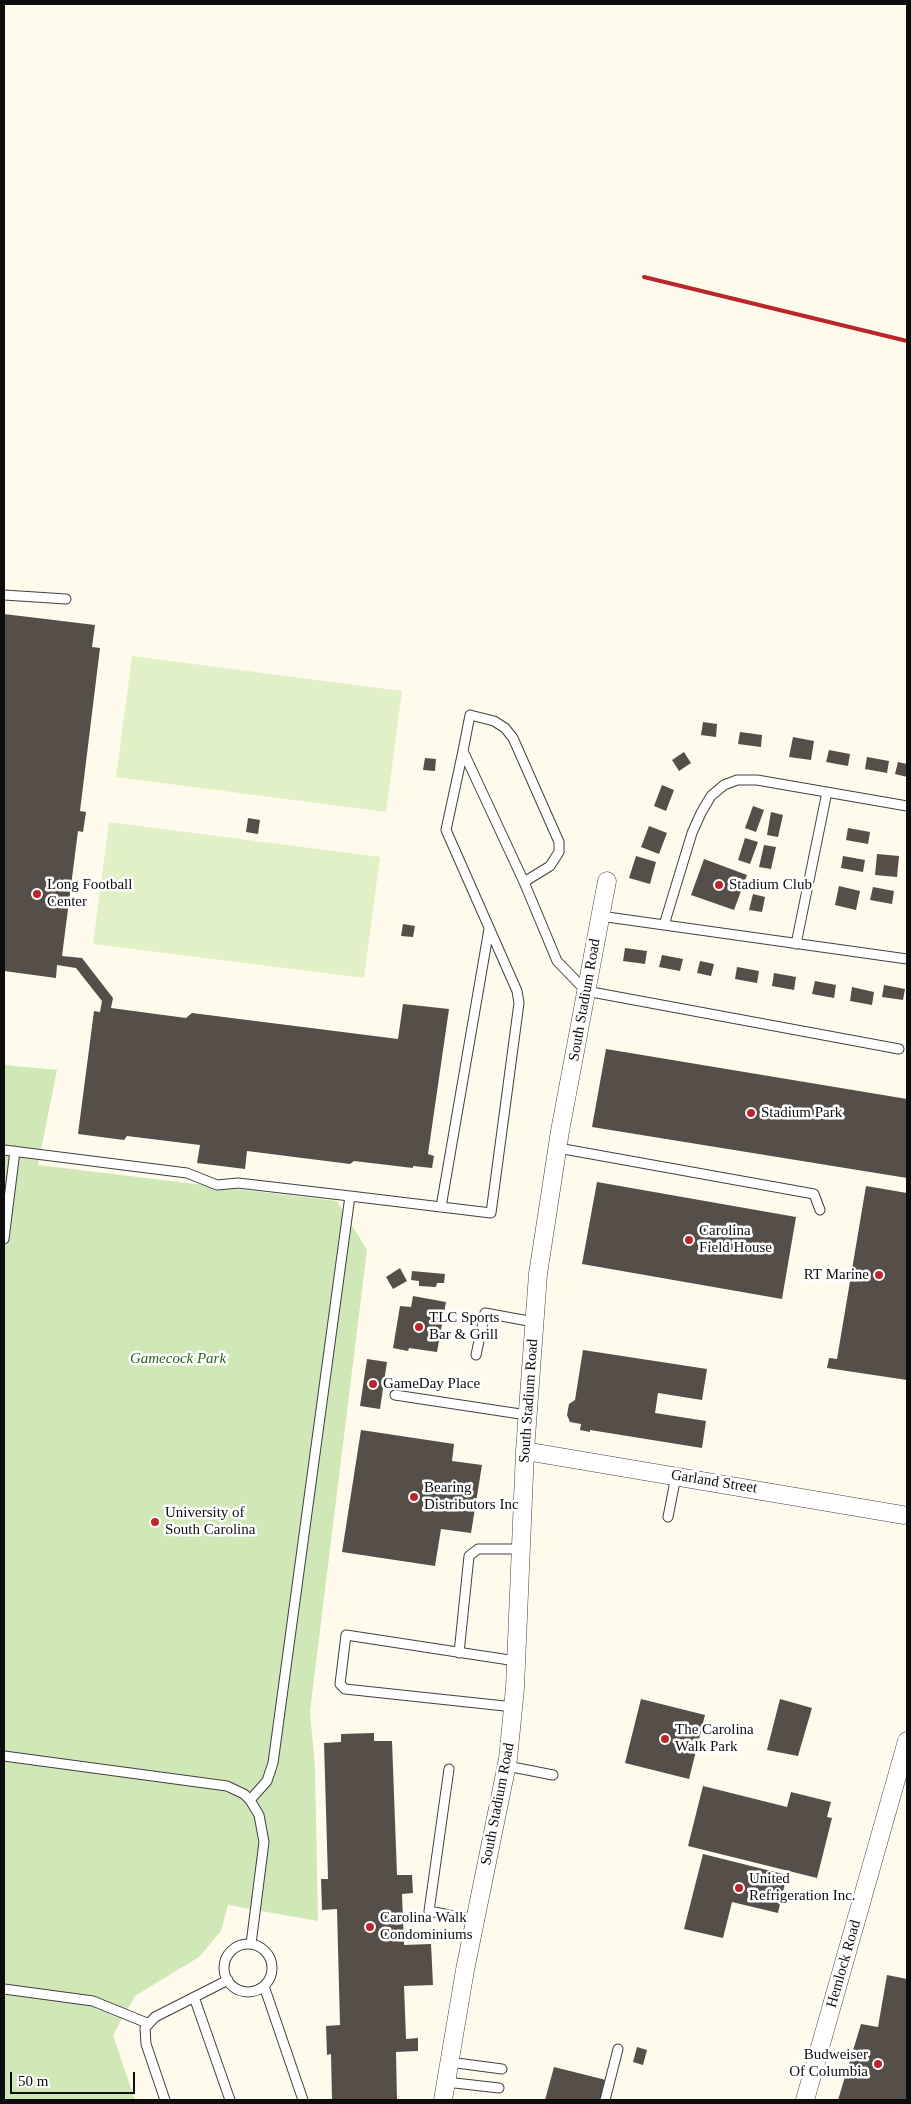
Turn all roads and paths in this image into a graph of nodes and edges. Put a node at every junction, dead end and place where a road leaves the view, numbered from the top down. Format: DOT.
graph roads {
  1 [pos="4,595"];
  2 [pos="66,600"];
  3 [pos="463,751"];
  4 [pos="827,792"];
  5 [pos="907,806"];
  6 [pos="607,881"];
  7 [pos="524,882"];
  8 [pos="600,916"];
  9 [pos="664,925"];
  10 [pos="490,929"];
  11 [pos="796,944"];
  12 [pos="907,960"];
  13 [pos="586,991"];
  14 [pos="899,1049"];
  15 [pos="558,1148"];
  16 [pos="4,1150"];
  17 [pos="14,1151"];
  18 [pos="350,1196"];
  19 [pos="441,1207"];
  20 [pos="820,1210"];
  21 [pos="4,1240"];
  22 [pos="534,1322"];
  23 [pos="476,1355"];
  24 [pos="395,1395"];
  25 [pos="527,1415"];
  26 [pos="525,1451"];
  27 [pos="676,1476"];
  28 [pos="903,1515"];
  29 [pos="668,1517"];
  30 [pos="520,1550"];
  31 [pos="459,1653"];
  32 [pos="516,1661"];
  33 [pos="514,1707"];
  34 [pos="907,1741"];
  35 [pos="4,1756"];
  36 [pos="507,1766"];
  37 [pos="449,1769"];
  38 [pos="553,1775"];
  39 [pos="250,1800"];
  40 [pos="475,1920"];
  41 [pos="251,1944"];
  42 [pos="228,1980"];
  43 [pos="264,1986"];
  44 [pos="4,1990"];
  45 [pos="194,1997"];
  46 [pos="147,2024"];
  47 [pos="618,2049"];
  48 [pos="449,2062"];
  49 [pos="502,2069"];
  50 [pos="446,2082"];
  51 [pos="499,2088"];
  52 [pos="165,2100"];
  53 [pos="230,2100"];
  54 [pos="303,2100"];
  55 [pos="443,2100"];
  56 [pos="605,2100"];
  57 [pos="805,2100"];
  1 -- 2 [label="lane"];
  3 -- 7 [label="lane"];
  3 -- 7 [label="lane"];
  3 -- 10 [label="lane"];
  4 -- 5 [label="lane"];
  4 -- 9 [label="lane"];
  4 -- 11 [label="lane"];
  6 -- 8 [label="street, South Stadium Road"];
  7 -- 13 [label="lane"];
  8 -- 9 [label="lane"];
  8 -- 13 [label="street, South Stadium Road"];
  9 -- 11 [label="lane"];
  10 -- 19 [label="lane"];
  10 -- 19 [label="lane"];
  11 -- 12 [label="lane"];
  13 -- 14 [label="lane"];
  13 -- 15 [label="street, South Stadium Road"];
  15 -- 20 [label="lane"];
  15 -- 22 [label="street, South Stadium Road"];
  16 -- 17 [label="lane"];
  17 -- 18 [label="lane"];
  17 -- 21 [label="lane"];
  18 -- 19 [label="lane"];
  18 -- 39 [label="lane"];
  22 -- 23 [label="lane"];
  22 -- 25 [label="street, South Stadium Road"];
  24 -- 25 [label="lane"];
  25 -- 26 [label="street, South Stadium Road"];
  26 -- 27 [label="street, Garland Street"];
  26 -- 30 [label="street, South Stadium Road"];
  27 -- 28 [label="street, Garland Street"];
  27 -- 29 [label="lane"];
  30 -- 31 [label="lane"];
  30 -- 32 [label="street, South Stadium Road"];
  31 -- 32 [label="lane"];
  31 -- 33 [label="lane"];
  32 -- 33 [label="street, South Stadium Road"];
  33 -- 36 [label="street, South Stadium Road"];
  34 -- 57 [label="street, Hemlock Road"];
  35 -- 39 [label="lane"];
  36 -- 38 [label="lane"];
  36 -- 40 [label="street, South Stadium Road"];
  37 -- 40 [label="lane"];
  39 -- 41 [label="lane"];
  40 -- 48 [label="street, South Stadium Road"];
  41 -- 42 [label="lane"];
  41 -- 43 [label="lane"];
  42 -- 43 [label="lane"];
  42 -- 45 [label="lane"];
  43 -- 54 [label="lane"];
  44 -- 46 [label="lane"];
  45 -- 46 [label="lane"];
  45 -- 53 [label="lane"];
  46 -- 52 [label="lane"];
  47 -- 56 [label="lane"];
  48 -- 49 [label="lane"];
  48 -- 50 [label="street, South Stadium Road"];
  50 -- 51 [label="lane"];
  50 -- 55 [label="street, South Stadium Road"];
}
